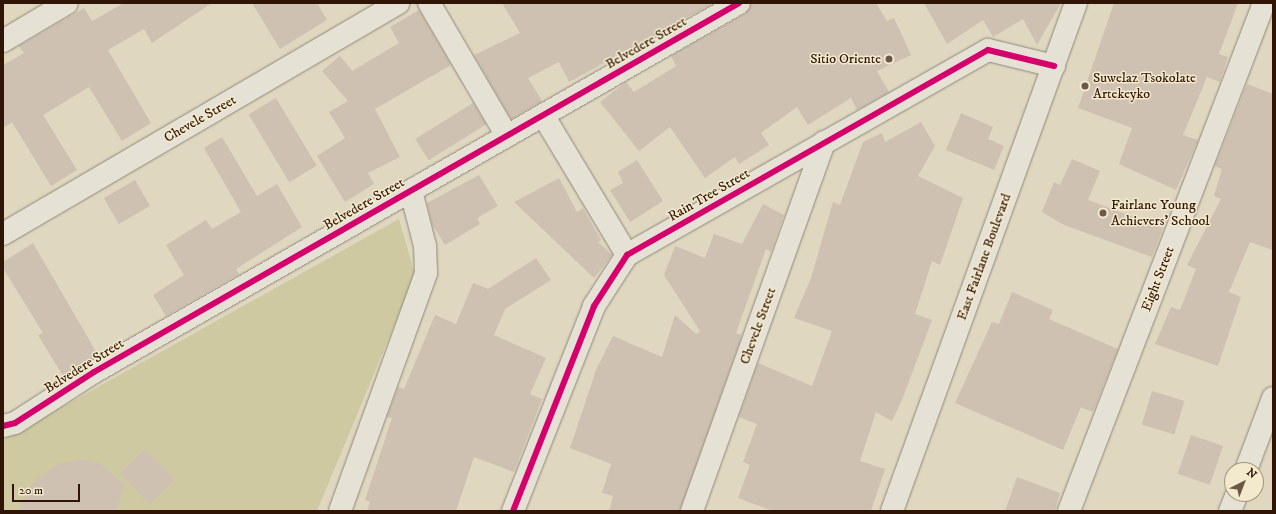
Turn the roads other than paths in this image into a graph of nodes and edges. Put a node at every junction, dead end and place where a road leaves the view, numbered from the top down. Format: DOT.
graph roads {
  1 [pos="67,3"];
  2 [pos="398,3"];
  3 [pos="429,3"];
  4 [pos="739,3"];
  5 [pos="1076,3"];
  6 [pos="1264,3"];
  7 [pos="3,41"];
  8 [pos="1054,66"];
  9 [pos="543,115"];
  10 [pos="507,136"];
  11 [pos="824,142"];
  12 [pos="411,191"];
  13 [pos="3,234"];
  14 [pos="627,255"];
  15 [pos="1273,398"];
  16 [pos="3,426"];
  17 [pos="1249,462"];
  18 [pos="340,511"];
  19 [pos="513,511"];
  20 [pos="692,511"];
  21 [pos="892,511"];
  22 [pos="1069,511"];
  1 -- 7 [label="street"];
  2 -- 13 [label="street, Chevele Street"];
  3 -- 10 [label="street"];
  4 -- 9 [label="street, Belvedere Street"];
  5 -- 8 [label="street, East Fairlane Boulevard"];
  6 -- 22 [label="street, Eight Street"];
  8 -- 11 [label="street, Rain Tree Street"];
  8 -- 21 [label="street, East Fairlane Boulevard"];
  9 -- 10 [label="street, Belvedere Street"];
  9 -- 14 [label="street"];
  10 -- 12 [label="street, Belvedere Street"];
  11 -- 14 [label="street, Rain Tree Street"];
  11 -- 20 [label="street, Chevele Street"];
  12 -- 16 [label="street, Belvedere Street"];
  12 -- 18 [label="street"];
  14 -- 19 [label="street, Rain Tree Street"];
  15 -- 17 [label="street"];
}
